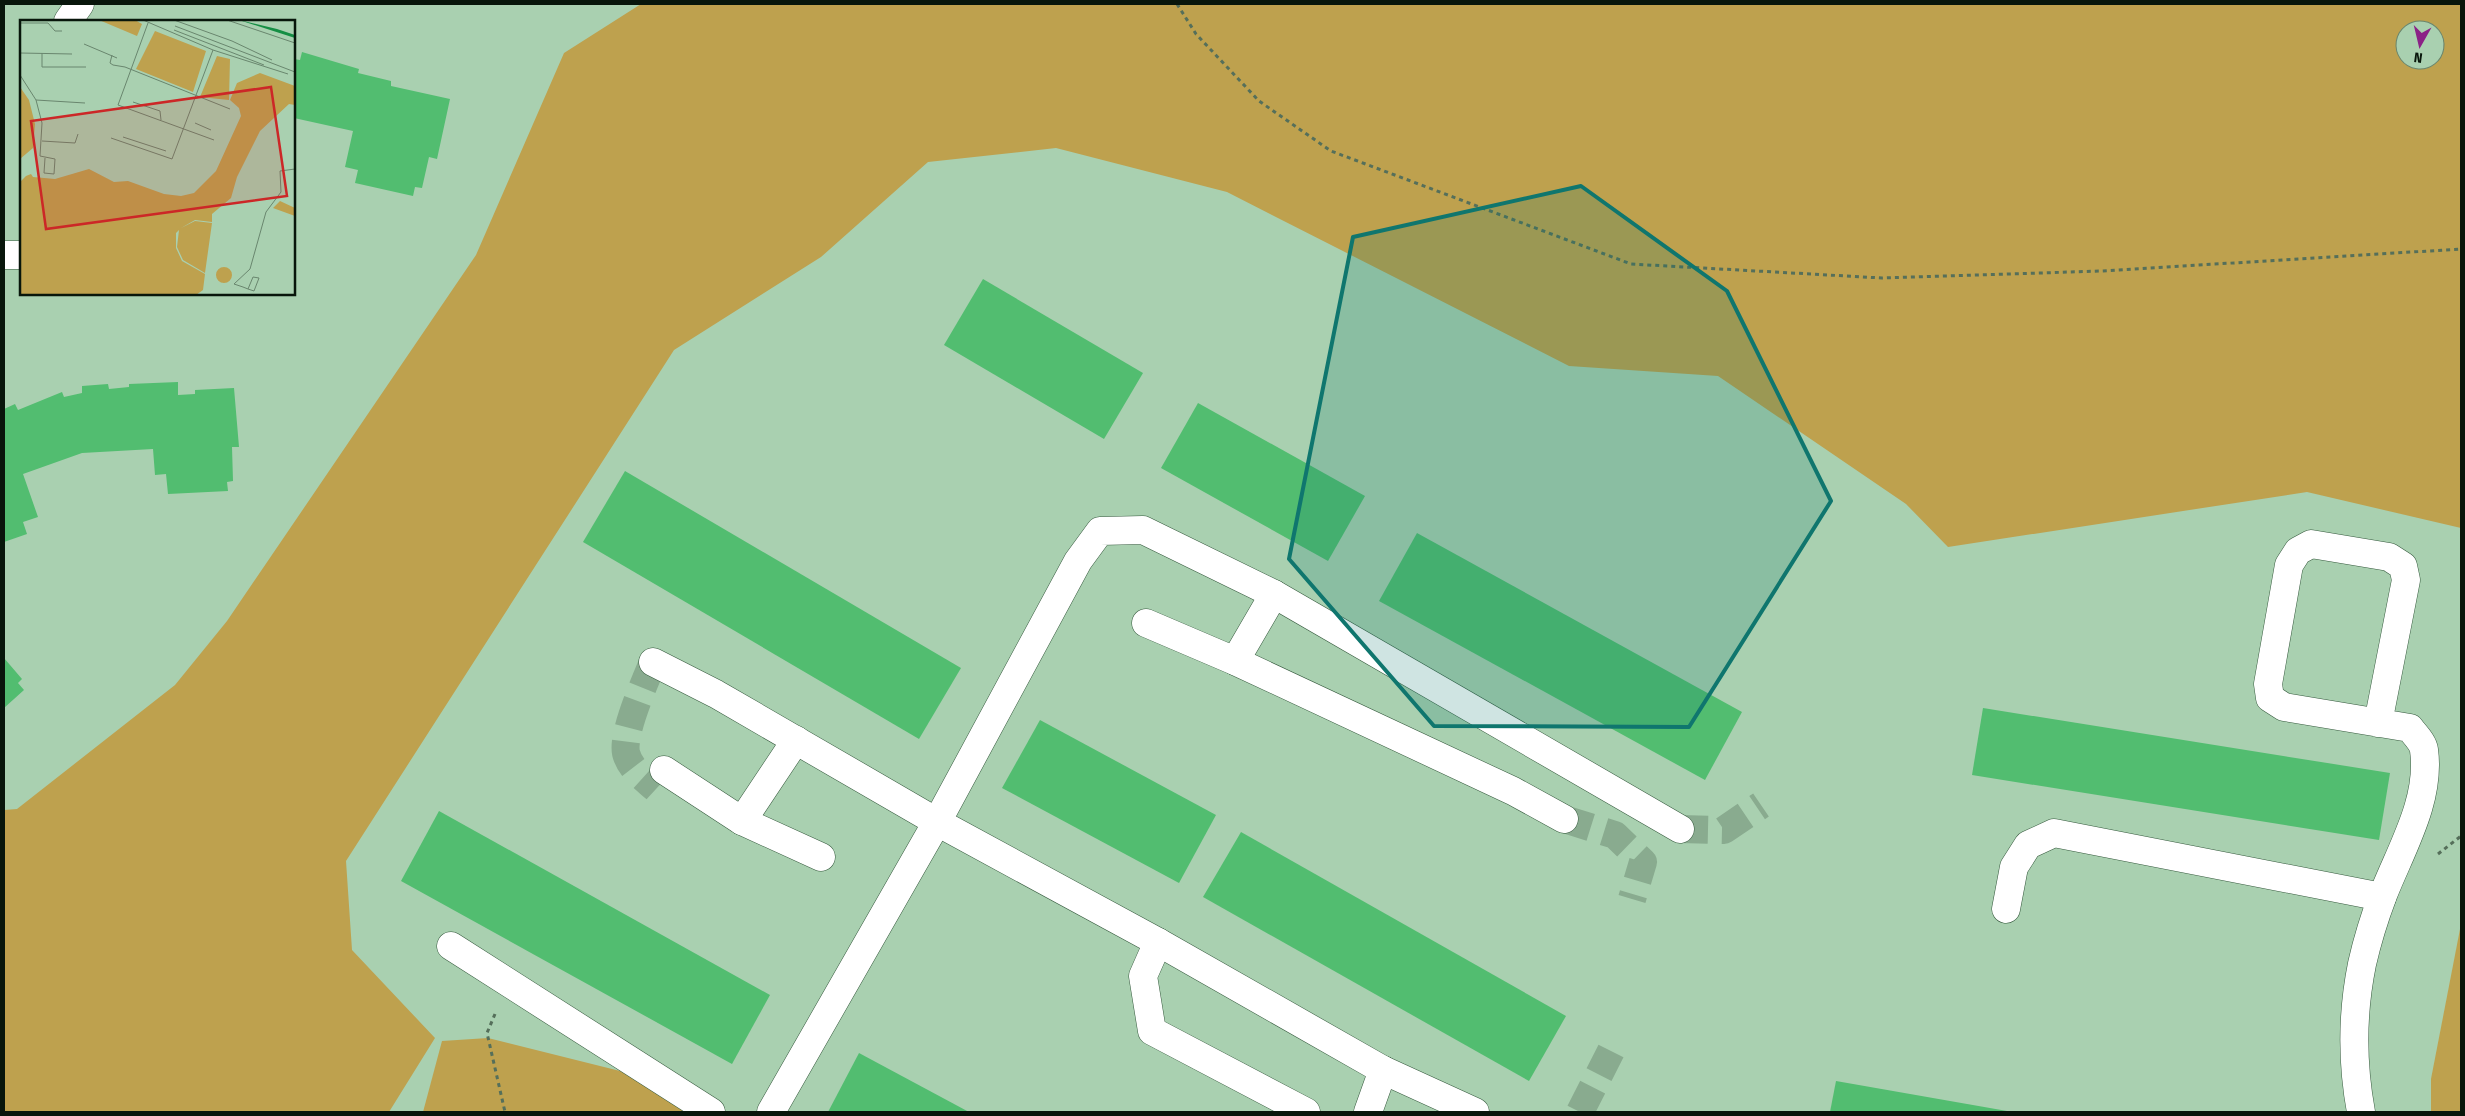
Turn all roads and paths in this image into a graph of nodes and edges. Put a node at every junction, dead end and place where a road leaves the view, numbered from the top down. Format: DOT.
graph roads {
  1 [pos="80,4"];
  2 [pos="1177,4"];
  3 [pos="69,20"];
  4 [pos="2461,249"];
  5 [pos="4,255"];
  6 [pos="20,255"];
  7 [pos="1274,594"];
  8 [pos="1146,624"];
  9 [pos="1235,661"];
  10 [pos="653,662"];
  11 [pos="2378,723"];
  12 [pos="796,740"];
  13 [pos="664,770"];
  14 [pos="1564,818"];
  15 [pos="742,821"];
  16 [pos="937,822"];
  17 [pos="1680,829"];
  18 [pos="821,857"];
  19 [pos="2382,897"];
  20 [pos="2006,909"];
  21 [pos="1158,942"];
  22 [pos="450,946"];
  23 [pos="507,982"];
  24 [pos="1382,1070"];
  25 [pos="505,1112"];
  26 [pos="711,1112"];
  27 [pos="771,1112"];
  28 [pos="1306,1112"];
  29 [pos="1368,1112"];
  30 [pos="1475,1112"];
  31 [pos="2361,1112"];
  1 -- 3 [label="lane"];
  2 -- 4 [label="path"];
  5 -- 6 [label="lane"];
  7 -- 9 [label="lane"];
  7 -- 16 [label="lane"];
  7 -- 17 [label="lane"];
  8 -- 9 [label="lane"];
  9 -- 14 [label="lane"];
  10 -- 12 [label="lane"];
  11 -- 11 [label="lane"];
  11 -- 19 [label="lane"];
  12 -- 15 [label="lane"];
  12 -- 16 [label="lane"];
  13 -- 15 [label="lane"];
  15 -- 18 [label="lane"];
  16 -- 21 [label="lane"];
  16 -- 27 [label="lane"];
  19 -- 20 [label="lane"];
  19 -- 31 [label="lane"];
  21 -- 24 [label="lane"];
  21 -- 28 [label="lane"];
  22 -- 23 [label="lane"];
  23 -- 25 [label="path"];
  23 -- 26 [label="lane"];
  24 -- 29 [label="lane"];
  24 -- 30 [label="lane"];
}
